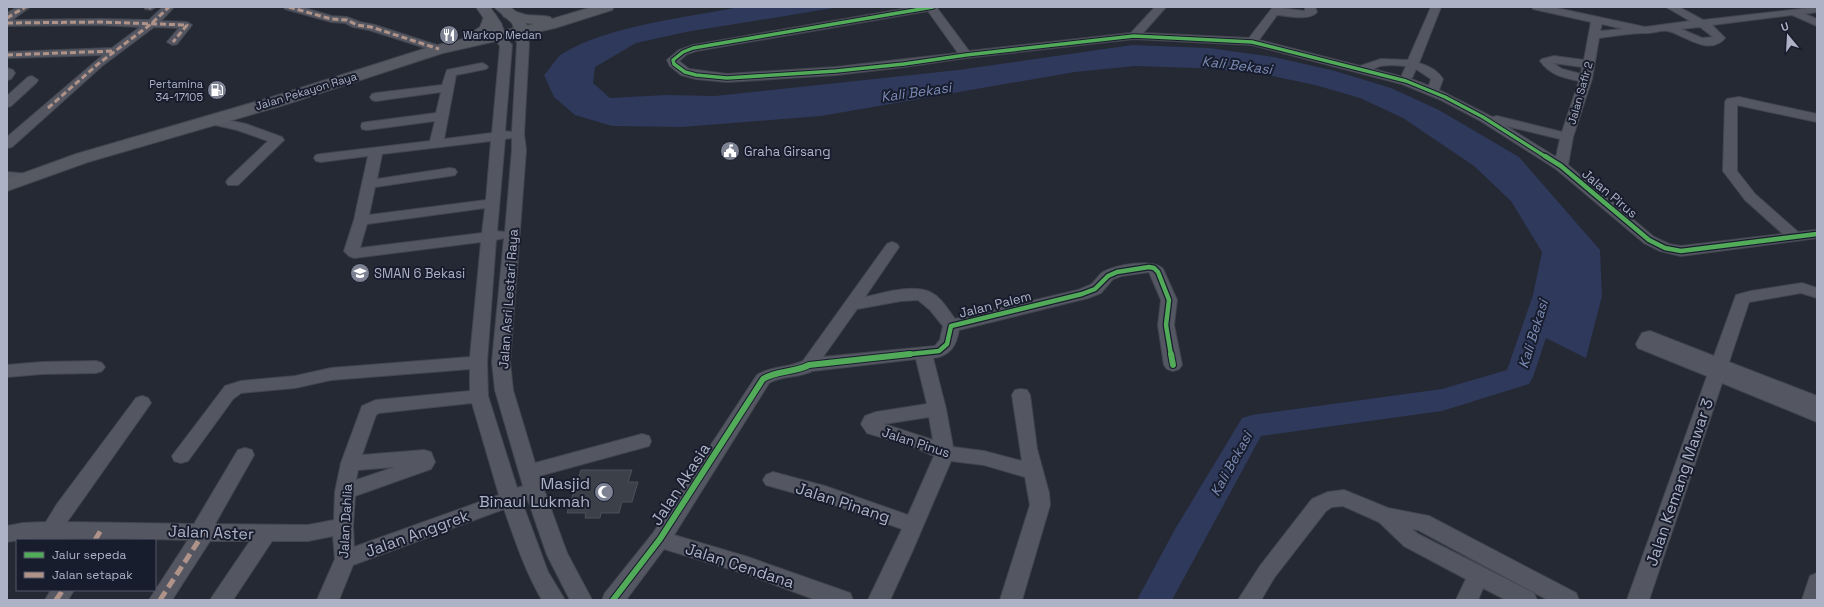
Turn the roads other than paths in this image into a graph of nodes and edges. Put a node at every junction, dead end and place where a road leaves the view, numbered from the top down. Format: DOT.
graph roads {
  1 [pos="25,7"];
  2 [pos="169,7"];
  3 [pos="289,7"];
  4 [pos="607,7"];
  5 [pos="932,7"];
  6 [pos="1161,7"];
  7 [pos="1310,7"];
  8 [pos="1436,7"];
  9 [pos="1537,7"];
  10 [pos="1671,7"];
  11 [pos="1783,7"];
  12 [pos="1817,9"];
  13 [pos="1276,10"];
  14 [pos="1794,12"];
  15 [pos="508,13"];
  16 [pos="7,18"];
  17 [pos="572,18"];
  18 [pos="1597,19"];
  19 [pos="491,21"];
  20 [pos="7,22"];
  21 [pos="1701,23"];
  22 [pos="1817,23"];
  23 [pos="151,24"];
  24 [pos="1671,28"];
  25 [pos="1645,30"];
  26 [pos="521,31"];
  27 [pos="1593,35"];
  28 [pos="1134,36"];
  29 [pos="173,42"];
  30 [pos="1252,42"];
  31 [pos="439,49"];
  32 [pos="522,50"];
  33 [pos="115,51"];
  34 [pos="506,52"];
  35 [pos="7,55"];
  36 [pos="966,55"];
  37 [pos="1589,64"];
  38 [pos="1412,65"];
  39 [pos="482,68"];
  40 [pos="1363,69"];
  41 [pos="7,72"];
  42 [pos="7,76"];
  43 [pos="1586,79"];
  44 [pos="32,80"];
  45 [pos="520,80"];
  46 [pos="1406,80"];
  47 [pos="502,82"];
  48 [pos="447,88"];
  49 [pos="1433,91"];
  50 [pos="376,97"];
  51 [pos="7,103"];
  52 [pos="442,116"];
  53 [pos="1483,117"];
  54 [pos="1817,118"];
  55 [pos="210,120"];
  56 [pos="367,126"];
  57 [pos="518,134"];
  58 [pos="498,136"];
  59 [pos="1567,137"];
  60 [pos="7,144"];
  61 [pos="436,144"];
  62 [pos="376,152"];
  63 [pos="321,158"];
  64 [pos="1561,166"];
  65 [pos="450,172"];
  66 [pos="7,176"];
  67 [pos="25,177"];
  68 [pos="233,182"];
  69 [pos="368,184"];
  70 [pos="7,185"];
  71 [pos="493,204"];
  72 [pos="361,220"];
  73 [pos="512,234"];
  74 [pos="1817,234"];
  75 [pos="490,236"];
  76 [pos="1794,236"];
  77 [pos="892,247"];
  78 [pos="507,284"];
  79 [pos="485,287"];
  80 [pos="1812,289"];
  81 [pos="852,305"];
  82 [pos="951,326"];
  83 [pos="1649,342"];
  84 [pos="923,353"];
  85 [pos="478,362"];
  86 [pos="809,365"];
  87 [pos="1174,365"];
  88 [pos="96,367"];
  89 [pos="1717,369"];
  90 [pos="7,372"];
  91 [pos="763,379"];
  92 [pos="1021,395"];
  93 [pos="479,396"];
  94 [pos="142,403"];
  95 [pos="1817,403"];
  96 [pos="937,409"];
  97 [pos="1817,415"];
  98 [pos="516,433"];
  99 [pos="642,441"];
  100 [pos="492,442"];
  101 [pos="945,453"];
  102 [pos="245,455"];
  103 [pos="181,456"];
  104 [pos="350,463"];
  105 [pos="1032,468"];
  106 [pos="772,480"];
  107 [pos="531,481"];
  108 [pos="345,492"];
  109 [pos="511,500"];
  110 [pos="1386,516"];
  111 [pos="913,525"];
  112 [pos="343,526"];
  113 [pos="52,531"];
  114 [pos="202,531"];
  115 [pos="268,533"];
  116 [pos="7,534"];
  117 [pos="98,535"];
  118 [pos="660,539"];
  119 [pos="345,559"];
  120 [pos="1479,575"];
  121 [pos="1817,582"];
  122 [pos="61,591"];
  123 [pos="56,600"];
  124 [pos="160,600"];
  125 [pos="221,600"];
  126 [pos="328,600"];
  127 [pos="554,600"];
  128 [pos="581,600"];
  129 [pos="613,600"];
  130 [pos="842,600"];
  131 [pos="879,600"];
  132 [pos="1011,600"];
  133 [pos="1249,600"];
  134 [pos="1467,600"];
  135 [pos="1526,600"];
  136 [pos="1568,600"];
  137 [pos="1638,600"];
  138 [pos="1813,600"];
  1 -- 16 [label="street"];
  2 -- 23 [label="street"];
  3 -- 31 [label="street"];
  4 -- 17 [label="main road, Jalan Pekayon Raya"];
  5 -- 36 [label="street"];
  5 -- 36 [label="street, Jalan Pirus"];
  6 -- 28 [label="street"];
  7 -- 13 [label="street"];
  8 -- 38 [label="street"];
  9 -- 18 [label="street"];
  10 -- 21 [label="street"];
  11 -- 14 [label="street"];
  12 -- 14 [label="street"];
  13 -- 30 [label="street"];
  14 -- 21 [label="street"];
  14 -- 22 [label="street"];
  15 -- 17 [label="main road"];
  15 -- 19 [label="main road"];
  15 -- 26 [label="main road"];
  17 -- 26 [label="main road, Jalan Pekayon Raya"];
  18 -- 25 [label="street"];
  18 -- 27 [label="street, Jalan Safir 2"];
  19 -- 26 [label="main road, Jalan Pekayon Raya"];
  19 -- 31 [label="main road, Jalan Pekayon Raya"];
  19 -- 34 [label="street"];
  20 -- 23 [label="street"];
  21 -- 24 [label="street"];
  21 -- 24 [label="street"];
  23 -- 29 [label="street"];
  23 -- 33 [label="street"];
  24 -- 25 [label="street"];
  25 -- 27 [label="street"];
  26 -- 32 [label="street, Jalan Asri Lestari Raya"];
  27 -- 37 [label="street, Jalan Safir 2"];
  28 -- 30 [label="street, Jalan Pirus"];
  28 -- 36 [label="street, Jalan Pirus"];
  30 -- 40 [label="street, Jalan Pirus"];
  31 -- 55 [label="main road, Jalan Pekayon Raya"];
  32 -- 34 [label="street"];
  32 -- 45 [label="street, Jalan Asri Lestari Raya"];
  33 -- 35 [label="street"];
  33 -- 60 [label="street"];
  34 -- 47 [label="street, Jalan Asri Lestari Raya"];
  37 -- 43 [label="street, Jalan Safir 2"];
  37 -- 43 [label="street"];
  38 -- 40 [label="street"];
  38 -- 46 [label="street"];
  38 -- 49 [label="street"];
  39 -- 48 [label="street"];
  40 -- 46 [label="street, Jalan Pirus"];
  41 -- 42 [label="street"];
  43 -- 59 [label="street, Jalan Safir 2"];
  44 -- 51 [label="street"];
  45 -- 47 [label="street"];
  45 -- 57 [label="street, Jalan Asri Lestari Raya"];
  46 -- 49 [label="street, Jalan Pirus"];
  47 -- 58 [label="street, Jalan Asri Lestari Raya"];
  48 -- 50 [label="street"];
  48 -- 52 [label="street"];
  49 -- 53 [label="street, Jalan Pirus"];
  52 -- 56 [label="street"];
  52 -- 61 [label="street"];
  53 -- 59 [label="street"];
  53 -- 64 [label="street, Jalan Pirus"];
  54 -- 76 [label="street"];
  55 -- 67 [label="main road, Jalan Pekayon Raya"];
  55 -- 68 [label="street"];
  57 -- 58 [label="street"];
  57 -- 73 [label="street, Jalan Asri Lestari Raya"];
  58 -- 61 [label="street"];
  58 -- 71 [label="street, Jalan Asri Lestari Raya"];
  59 -- 64 [label="street, Jalan Safir 2"];
  61 -- 62 [label="street"];
  62 -- 63 [label="street"];
  62 -- 69 [label="street"];
  64 -- 76 [label="street, Jalan Pirus"];
  65 -- 69 [label="street"];
  66 -- 67 [label="street"];
  67 -- 70 [label="main road, Jalan Pekayon Raya"];
  69 -- 72 [label="street"];
  71 -- 72 [label="street"];
  71 -- 75 [label="street, Jalan Asri Lestari Raya"];
  72 -- 75 [label="street"];
  73 -- 75 [label="street"];
  73 -- 78 [label="street, Jalan Asri Lestari Raya"];
  74 -- 76 [label="street, Jalan Pirus"];
  75 -- 79 [label="street, Jalan Asri Lestari Raya"];
  77 -- 81 [label="street"];
  78 -- 79 [label="street"];
  78 -- 98 [label="street, Jalan Asri Lestari Raya"];
  79 -- 85 [label="street, Jalan Asri Lestari Raya"];
  80 -- 89 [label="street, Jalan Kemang Mawar 3"];
  81 -- 82 [label="street"];
  81 -- 86 [label="street"];
  82 -- 84 [label="street, Jalan Palem"];
  82 -- 87 [label="street, Jalan Palem"];
  83 -- 89 [label="street"];
  84 -- 86 [label="street, Jalan Palem"];
  84 -- 96 [label="street"];
  85 -- 93 [label="street, Jalan Asri Lestari Raya"];
  85 -- 103 [label="street"];
  86 -- 91 [label="street, Jalan Palem"];
  88 -- 90 [label="street"];
  89 -- 95 [label="street"];
  89 -- 97 [label="street"];
  89 -- 137 [label="street, Jalan Kemang Mawar 3"];
  91 -- 118 [label="street, Jalan Akasia"];
  92 -- 105 [label="street"];
  93 -- 100 [label="street, Jalan Asri Lestari Raya"];
  93 -- 104 [label="street, Jalan Dahlia"];
  94 -- 113 [label="street"];
  96 -- 101 [label="street"];
  96 -- 101 [label="street, Jalan Pinus"];
  98 -- 100 [label="street"];
  98 -- 107 [label="street, Jalan Asri Lestari Raya"];
  99 -- 107 [label="street, Jalan Anggrek"];
  100 -- 109 [label="street, Jalan Asri Lestari Raya"];
  101 -- 105 [label="street, Jalan Pinus"];
  101 -- 111 [label="street"];
  102 -- 114 [label="street"];
  104 -- 108 [label="street, Jalan Dahlia"];
  104 -- 108 [label="street"];
  105 -- 132 [label="street"];
  106 -- 111 [label="street, Jalan Pinang"];
  107 -- 109 [label="street, Jalan Anggrek"];
  107 -- 128 [label="street, Jalan Asri Lestari Raya"];
  108 -- 112 [label="street, Jalan Dahlia"];
  109 -- 119 [label="street, Jalan Anggrek"];
  109 -- 127 [label="street, Jalan Asri Lestari Raya"];
  110 -- 120 [label="street"];
  110 -- 133 [label="street"];
  110 -- 136 [label="street"];
  111 -- 131 [label="street"];
  112 -- 115 [label="street, Jalan Aster"];
  112 -- 119 [label="street, Jalan Dahlia"];
  113 -- 116 [label="street, Jalan Aster"];
  113 -- 117 [label="street, Jalan Aster"];
  114 -- 115 [label="street, Jalan Aster"];
  114 -- 117 [label="street, Jalan Aster"];
  114 -- 124 [label="street"];
  115 -- 125 [label="street"];
  118 -- 129 [label="street, Jalan Akasia"];
  118 -- 130 [label="street, Jalan Cendana"];
  119 -- 126 [label="street, Jalan Dahlia"];
  120 -- 134 [label="street"];
  120 -- 135 [label="street"];
  121 -- 138 [label="street"];
  122 -- 123 [label="street"];
}
